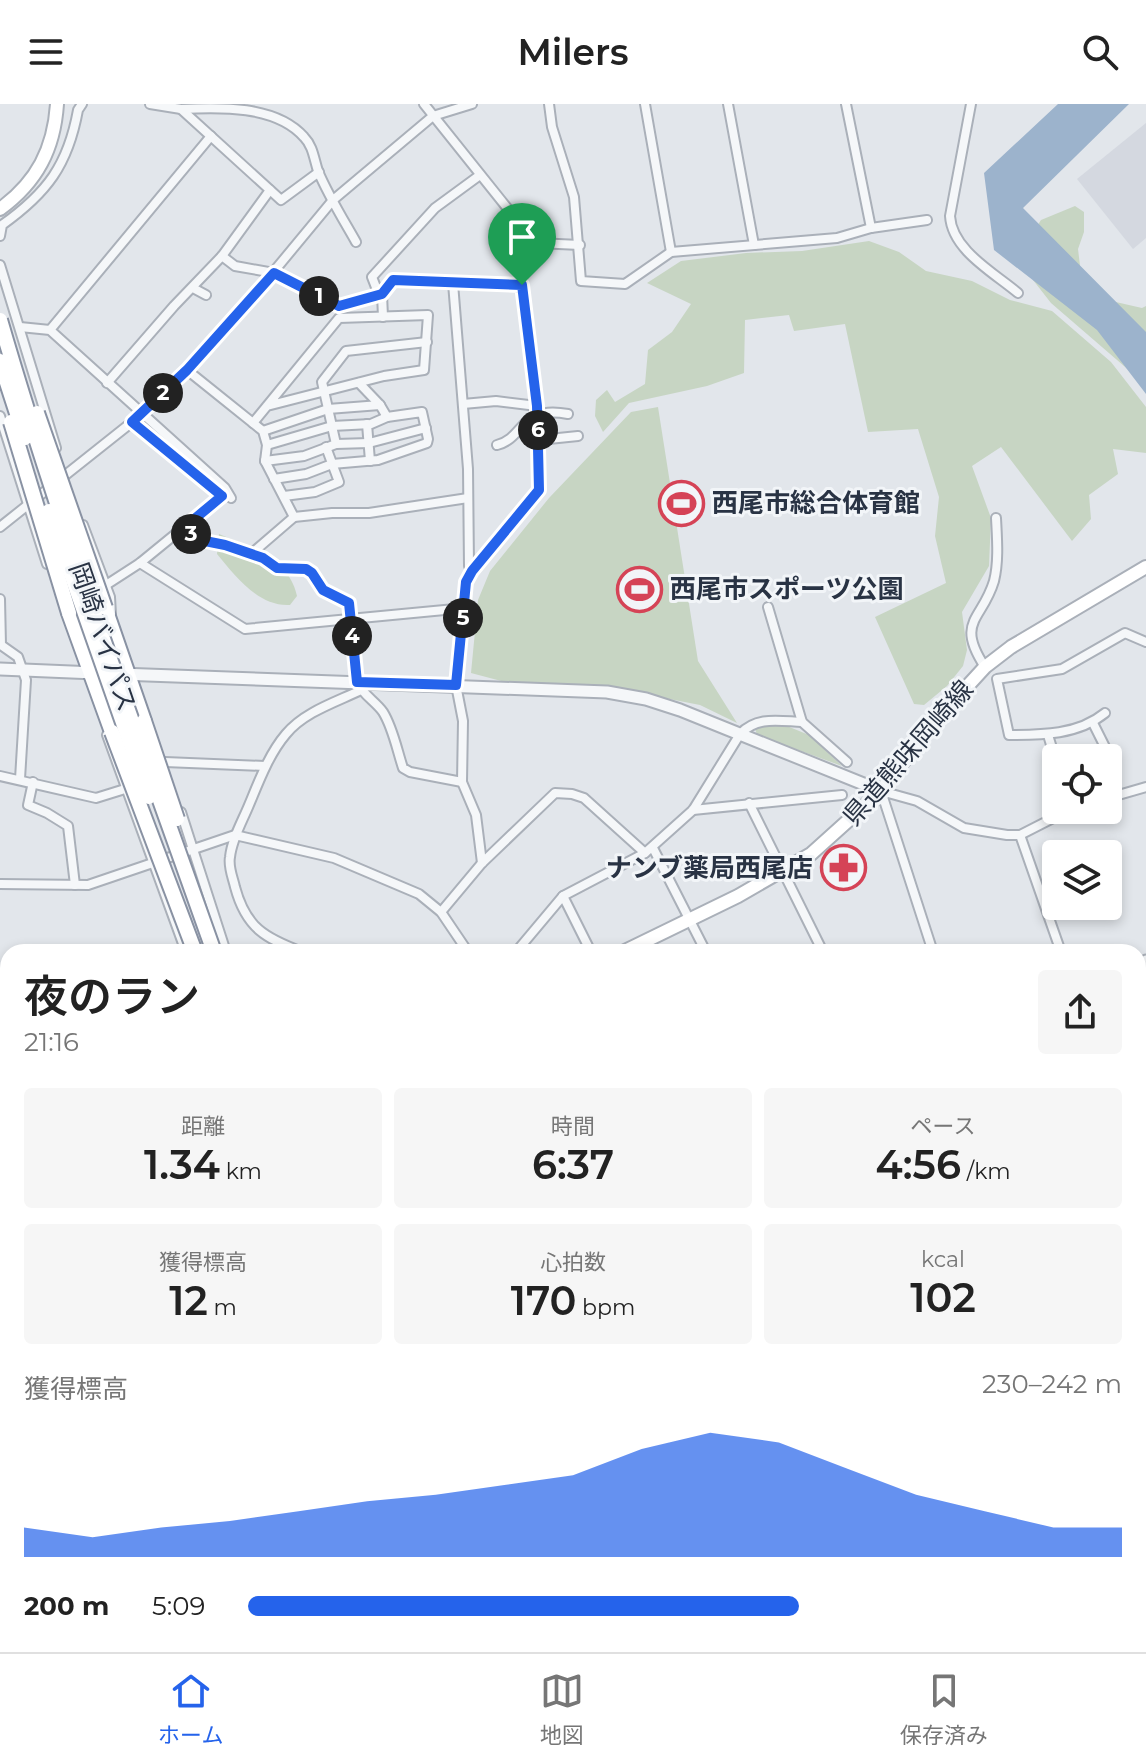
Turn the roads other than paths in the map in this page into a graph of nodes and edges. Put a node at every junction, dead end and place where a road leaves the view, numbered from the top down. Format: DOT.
graph roads {
  1 [pos="57,104"];
  2 [pos="82,104"];
  3 [pos="150,104"];
  4 [pos="220,104"];
  5 [pos="424,104"];
  6 [pos="472,104"];
  7 [pos="549,104"];
  8 [pos="645,104"];
  9 [pos="728,104"];
  10 [pos="846,104"];
  11 [pos="971,104"];
  12 [pos="231,107"];
  13 [pos="181,109"];
  14 [pos="433,116"];
  15 [pos="211,136"];
  16 [pos="319,172"];
  17 [pos="480,175"];
  18 [pos="270,190"];
  19 [pos="333,200"];
  20 [pos="0,209"];
  21 [pos="927,220"];
  22 [pos="871,228"];
  23 [pos="0,236"];
  24 [pos="356,242"];
  25 [pos="515,242"];
  26 [pos="580,245"];
  27 [pos="754,245"];
  28 [pos="671,252"];
  29 [pos="222,256"];
  30 [pos="0,265"];
  31 [pos="274,273"];
  32 [pos="453,283"];
  33 [pos="522,285"];
  34 [pos="193,288"];
  35 [pos="1018,293"];
  36 [pos="206,295"];
  37 [pos="380,295"];
  38 [pos="383,317"];
  39 [pos="0,320"];
  40 [pos="20,327"];
  41 [pos="50,330"];
  42 [pos="427,342"];
  43 [pos="5,358"];
  44 [pos="187,370"];
  45 [pos="107,383"];
  46 [pos="359,383"];
  47 [pos="0,384"];
  48 [pos="324,392"];
  49 [pos="463,404"];
  50 [pos="380,405"];
  51 [pos="267,406"];
  52 [pos="328,409"];
  53 [pos="538,410"];
  54 [pos="568,414"];
  55 [pos="141,415"];
  56 [pos="0,416"];
  57 [pos="387,417"];
  58 [pos="132,422"];
  59 [pos="253,423"];
  60 [pos="367,424"];
  61 [pos="332,426"];
  62 [pos="426,428"];
  63 [pos="263,431"];
  64 [pos="578,436"];
  65 [pos="539,440"];
  66 [pos="369,443"];
  67 [pos="267,445"];
  68 [pos="331,445"];
  69 [pos="497,445"];
  70 [pos="265,461"];
  71 [pos="370,461"];
  72 [pos="332,464"];
  73 [pos="64,476"];
  74 [pos="274,479"];
  75 [pos="284,496"];
  76 [pos="231,498"];
  77 [pos="468,498"];
  78 [pos="28,506"];
  79 [pos="294,517"];
  80 [pos="996,518"];
  81 [pos="186,526"];
  82 [pos="0,527"];
  83 [pos="251,554"];
  84 [pos="140,563"];
  85 [pos="1146,567"];
  86 [pos="472,571"];
  87 [pos="106,585"];
  88 [pos="0,599"];
  89 [pos="768,607"];
  90 [pos="455,609"];
  91 [pos="106,614"];
  92 [pos="350,619"];
  93 [pos="1146,642"];
  94 [pos="82,647"];
  95 [pos="985,667"];
  96 [pos="0,669"];
  97 [pos="24,670"];
  98 [pos="91,672"];
  99 [pos="128,675"];
  100 [pos="456,685"];
  101 [pos="359,686"];
  102 [pos="137,700"];
  103 [pos="1105,713"];
  104 [pos="802,722"];
  105 [pos="1093,723"];
  106 [pos="111,728"];
  107 [pos="740,734"];
  108 [pos="1048,735"];
  109 [pos="1051,744"];
  110 [pos="1104,744"];
  111 [pos="165,762"];
  112 [pos="847,762"];
  113 [pos="265,766"];
  114 [pos="0,776"];
  115 [pos="20,779"];
  116 [pos="33,782"];
  117 [pos="462,782"];
  118 [pos="1146,787"];
  119 [pos="125,789"];
  120 [pos="881,791"];
  121 [pos="1122,794"];
  122 [pos="842,795"];
  123 [pos="749,803"];
  124 [pos="693,810"];
  125 [pos="1042,824"];
  126 [pos="235,835"];
  127 [pos="1020,835"];
  128 [pos="194,848"];
  129 [pos="649,851"];
  130 [pos="152,863"];
  131 [pos="482,863"];
  132 [pos="783,872"];
  133 [pos="0,884"];
  134 [pos="75,885"];
  135 [pos="563,896"];
  136 [pos="441,912"];
  137 [pos="690,919"];
  138 [pos="183,944"];
  139 [pos="192,944"];
  140 [pos="201,944"];
  141 [pos="213,944"];
  142 [pos="214,944"];
  143 [pos="224,944"];
  144 [pos="282,944"];
  145 [pos="463,944"];
  146 [pos="523,944"];
  147 [pos="587,944"];
  148 [pos="639,944"];
  149 [pos="702,944"];
  150 [pos="819,944"];
  151 [pos="930,944"];
  152 [pos="1058,944"];
  1 -- 20 [label="main road"];
  2 -- 23 [label="street"];
  3 -- 13 [label="street"];
  4 -- 12 [label="street"];
  5 -- 14 [label="street"];
  6 -- 14 [label="street"];
  7 -- 26 [label="street"];
  8 -- 28 [label="street"];
  9 -- 27 [label="street"];
  10 -- 22 [label="street"];
  11 -- 35 [label="street"];
  12 -- 13 [label="street"];
  12 -- 16 [label="street"];
  13 -- 15 [label="street"];
  14 -- 17 [label="street"];
  14 -- 19 [label="street"];
  15 -- 18 [label="street"];
  15 -- 41 [label="street"];
  16 -- 18 [label="street"];
  16 -- 19 [label="street"];
  17 -- 25 [label="street"];
  17 -- 37 [label="street"];
  18 -- 29 [label="street"];
  19 -- 24 [label="street"];
  19 -- 31 [label="street"];
  21 -- 22 [label="street"];
  22 -- 27 [label="street"];
  25 -- 26 [label="street"];
  25 -- 33 [label="street"];
  26 -- 28 [label="street"];
  27 -- 28 [label="street"];
  29 -- 31 [label="street"];
  29 -- 34 [label="street"];
  30 -- 40 [label="street"];
  31 -- 37 [label="street"];
  31 -- 44 [label="street"];
  32 -- 33 [label="street"];
  32 -- 37 [label="street"];
  32 -- 49 [label="street"];
  33 -- 53 [label="street"];
  34 -- 36 [label="street"];
  34 -- 45 [label="street"];
  37 -- 38 [label="street"];
  38 -- 42 [label="street"];
  38 -- 51 [label="street"];
  39 -- 43 [label="highway, 岡崎バイパス, bridge"];
  40 -- 41 [label="street"];
  40 -- 73 [label="street"];
  41 -- 45 [label="street"];
  42 -- 46 [label="street"];
  42 -- 48 [label="street"];
  43 -- 91 [label="highway, bridge"];
  43 -- 140 [label="highway, 岡崎バイパス, bridge"];
  43 -- 141 [label="highway, 岡崎バイパス, bridge"];
  44 -- 55 [label="street"];
  44 -- 59 [label="street"];
  45 -- 55 [label="street"];
  46 -- 48 [label="street"];
  46 -- 50 [label="street"];
  47 -- 94 [label="highway, bridge"];
  48 -- 51 [label="street"];
  48 -- 52 [label="street"];
  49 -- 53 [label="street"];
  49 -- 77 [label="street"];
  50 -- 52 [label="street"];
  50 -- 57 [label="street"];
  51 -- 59 [label="street"];
  52 -- 61 [label="street"];
  52 -- 63 [label="street"];
  53 -- 54 [label="street"];
  53 -- 65 [label="street"];
  53 -- 69 [label="street"];
  55 -- 58 [label="street"];
  55 -- 76 [label="street"];
  56 -- 78 [label="street"];
  57 -- 60 [label="street"];
  57 -- 62 [label="street"];
  58 -- 73 [label="street"];
  58 -- 81 [label="street"];
  59 -- 63 [label="street"];
  60 -- 61 [label="street"];
  60 -- 66 [label="street"];
  61 -- 67 [label="street"];
  61 -- 68 [label="street"];
  62 -- 66 [label="street"];
  62 -- 71 [label="street"];
  63 -- 67 [label="street"];
  64 -- 65 [label="street"];
  65 -- 86 [label="street"];
  66 -- 68 [label="street"];
  66 -- 71 [label="street"];
  67 -- 70 [label="street"];
  68 -- 70 [label="street"];
  68 -- 72 [label="street"];
  70 -- 74 [label="street"];
  71 -- 72 [label="street"];
  72 -- 74 [label="street"];
  72 -- 75 [label="street"];
  73 -- 78 [label="street"];
  73 -- 87 [label="street"];
  74 -- 75 [label="street"];
  75 -- 79 [label="street"];
  77 -- 79 [label="street"];
  77 -- 86 [label="street"];
  78 -- 82 [label="street"];
  78 -- 94 [label="street"];
  79 -- 83 [label="street"];
  80 -- 95 [label="street"];
  81 -- 83 [label="street"];
  81 -- 84 [label="street"];
  83 -- 92 [label="street"];
  84 -- 87 [label="street"];
  84 -- 92 [label="street"];
  85 -- 95 [label="main road, 県道熊味岡崎線"];
  86 -- 100 [label="street"];
  87 -- 91 [label="street"];
  88 -- 97 [label="street"];
  89 -- 104 [label="street"];
  90 -- 92 [label="street"];
  91 -- 99 [label="highway"];
  92 -- 101 [label="street"];
  93 -- 108 [label="street"];
  94 -- 98 [label="highway"];
  95 -- 120 [label="main road, 県道熊味岡崎線"];
  96 -- 97 [label="street"];
  97 -- 98 [label="street"];
  97 -- 115 [label="street"];
  98 -- 99 [label="street"];
  98 -- 106 [label="highway"];
  99 -- 101 [label="street"];
  99 -- 102 [label="highway"];
  100 -- 101 [label="street"];
  100 -- 107 [label="street"];
  100 -- 117 [label="street"];
  101 -- 113 [label="street"];
  101 -- 117 [label="street"];
  102 -- 111 [label="street"];
  102 -- 142 [label="highway, bridge"];
  103 -- 105 [label="street"];
  104 -- 107 [label="street"];
  104 -- 112 [label="street"];
  105 -- 108 [label="street"];
  105 -- 110 [label="street"];
  106 -- 119 [label="street"];
  106 -- 139 [label="highway, bridge"];
  107 -- 120 [label="street"];
  107 -- 124 [label="street"];
  108 -- 109 [label="street"];
  111 -- 113 [label="street"];
  111 -- 128 [label="street"];
  113 -- 126 [label="street"];
  114 -- 115 [label="street"];
  115 -- 116 [label="street"];
  116 -- 119 [label="street"];
  116 -- 134 [label="street"];
  117 -- 131 [label="street"];
  118 -- 121 [label="street"];
  119 -- 130 [label="street"];
  120 -- 127 [label="street"];
  120 -- 132 [label="main road, 県道熊味岡崎線"];
  120 -- 151 [label="street"];
  122 -- 123 [label="street"];
  123 -- 124 [label="street"];
  123 -- 132 [label="street"];
  124 -- 129 [label="street"];
  125 -- 127 [label="street"];
  126 -- 128 [label="street"];
  126 -- 136 [label="street"];
  126 -- 144 [label="street"];
  127 -- 152 [label="street"];
  128 -- 130 [label="street"];
  128 -- 143 [label="street"];
  129 -- 131 [label="street"];
  129 -- 135 [label="street"];
  129 -- 137 [label="street"];
  130 -- 134 [label="street"];
  130 -- 138 [label="street"];
  131 -- 136 [label="street"];
  132 -- 137 [label="main road, 県道熊味岡崎線"];
  132 -- 150 [label="street"];
  133 -- 134 [label="street"];
  135 -- 146 [label="street"];
  135 -- 147 [label="street"];
  136 -- 145 [label="street"];
  137 -- 148 [label="main road, 県道熊味岡崎線"];
  137 -- 149 [label="street"];
}
